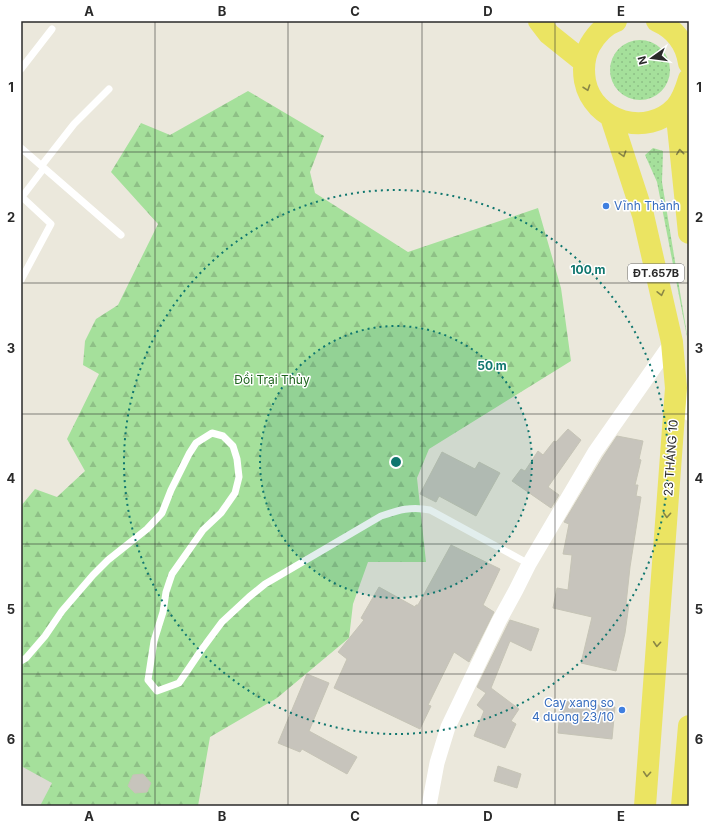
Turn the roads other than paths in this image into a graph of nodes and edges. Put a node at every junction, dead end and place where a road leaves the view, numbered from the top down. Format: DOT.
graph roads {
  1 [pos="539,21"];
  2 [pos="657,21"];
  3 [pos="606,24"];
  4 [pos="680,28"];
  5 [pos="52,29"];
  6 [pos="584,62"];
  7 [pos="689,63"];
  8 [pos="21,69"];
  9 [pos="689,79"];
  10 [pos="109,89"];
  11 [pos="676,107"];
  12 [pos="611,117"];
  13 [pos="21,148"];
  14 [pos="43,166"];
  15 [pos="689,233"];
  16 [pos="121,235"];
  17 [pos="21,280"];
  18 [pos="672,342"];
  19 [pos="676,388"];
  20 [pos="689,410"];
  21 [pos="529,564"];
  22 [pos="21,661"];
  23 [pos="689,726"];
  24 [pos="429,806"];
  25 [pos="645,806"];
  26 [pos="682,806"];
  1 -- 6 [label="main road"];
  2 -- 4 [label="main road"];
  3 -- 6 [label="main road"];
  4 -- 7 [label="main road"];
  5 -- 8 [label="lane"];
  6 -- 12 [label="main road, one-way"];
  9 -- 11 [label="main road"];
  10 -- 14 [label="lane"];
  11 -- 12 [label="main road"];
  15 -- 11 [label="main road, one-way"];
  12 -- 18 [label="main road, 23 THÁNG 10 / ĐT.657B, one-way"];
  13 -- 14 [label="lane"];
  14 -- 16 [label="lane"];
  14 -- 17 [label="lane"];
  18 -- 19 [label="main road, 23 THÁNG 10 / ĐT.657B"];
  18 -- 21 [label="street"];
  19 -- 20 [label="main road"];
  19 -- 25 [label="main road, 23 THÁNG 10 / ĐT.657B, one-way"];
  21 -- 22 [label="lane"];
  21 -- 24 [label="street"];
  23 -- 26 [label="main road"];
}
